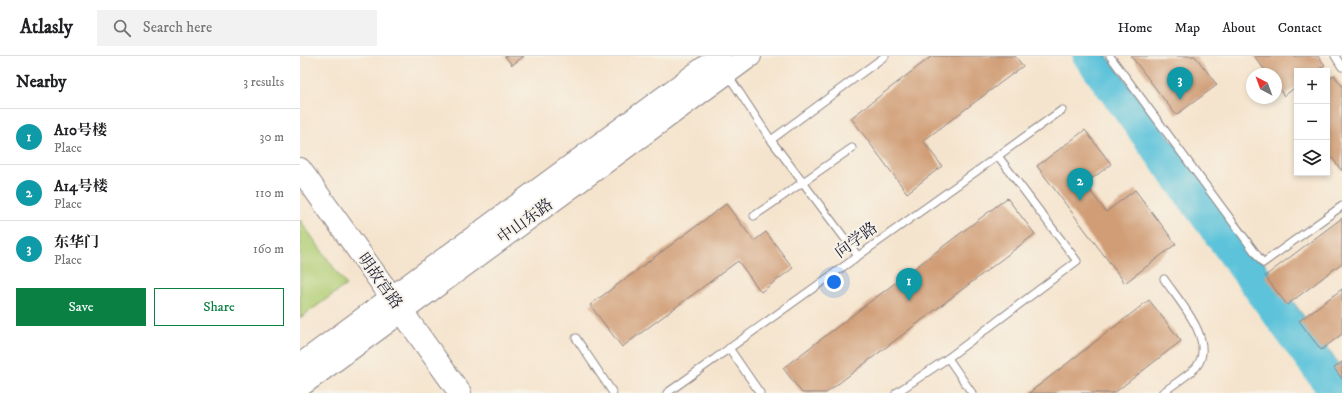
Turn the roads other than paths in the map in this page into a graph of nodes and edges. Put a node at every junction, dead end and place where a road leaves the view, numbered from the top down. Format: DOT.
graph roads {
  1 [pos="750,56"];
  2 [pos="885,56"];
  3 [pos="1110,56"];
  4 [pos="1336,56"];
  5 [pos="723,64"];
  6 [pos="1342,67"];
  7 [pos="1062,110"];
  8 [pos="771,140"];
  9 [pos="852,148"];
  10 [pos="998,156"];
  11 [pos="300,169"];
  12 [pos="803,182"];
  13 [pos="1342,206"];
  14 [pos="754,216"];
  15 [pos="858,256"];
  16 [pos="1164,279"];
  17 [pos="397,304"];
  18 [pos="576,338"];
  19 [pos="729,348"];
  20 [pos="948,358"];
  21 [pos="300,365"];
  22 [pos="300,386"];
  23 [pos="460,393"];
  24 [pos="613,393"];
  25 [pos="667,393"];
  26 [pos="760,393"];
  27 [pos="896,393"];
  28 [pos="972,393"];
  29 [pos="1162,393"];
  1 -- 5 [label="main road, 中山东路"];
  2 -- 8 [label="lane"];
  3 -- 13 [label="lane"];
  4 -- 6 [label="lane"];
  5 -- 8 [label="lane"];
  5 -- 17 [label="main road, 中山东路"];
  7 -- 10 [label="lane, 向学路"];
  8 -- 12 [label="lane"];
  9 -- 12 [label="lane"];
  10 -- 15 [label="lane, 向学路"];
  10 -- 20 [label="lane"];
  11 -- 17 [label="main road, 明故宫路"];
  12 -- 14 [label="lane"];
  12 -- 15 [label="lane"];
  15 -- 19 [label="lane, 向学路"];
  16 -- 29 [label="lane"];
  17 -- 21 [label="main road, 中山东路"];
  17 -- 22 [label="main road, 中山东路"];
  17 -- 23 [label="main road, 明故宫路"];
  18 -- 24 [label="lane"];
  19 -- 25 [label="lane, 向学路"];
  19 -- 26 [label="lane"];
  20 -- 27 [label="lane"];
  20 -- 28 [label="lane"];
}
